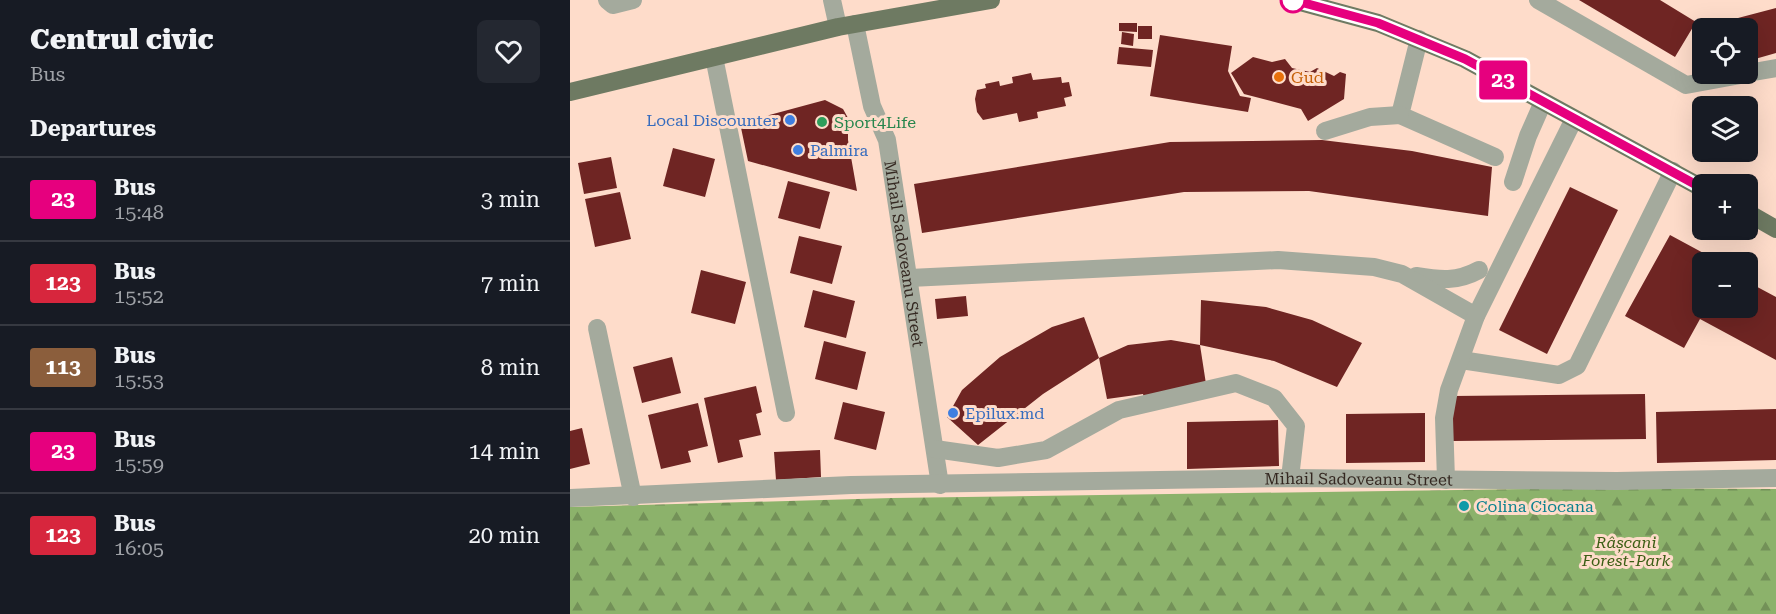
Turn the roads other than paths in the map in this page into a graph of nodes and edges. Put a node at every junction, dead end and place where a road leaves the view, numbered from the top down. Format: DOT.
graph roads {
  1 [pos="607,0"];
  2 [pos="633,0"];
  3 [pos="831,0"];
  4 [pos="991,0"];
  5 [pos="1293,0"];
  6 [pos="1538,0"];
  7 [pos="847,26"];
  8 [pos="1419,39"];
  9 [pos="714,57"];
  10 [pos="1776,68"];
  11 [pos="1758,71"];
  12 [pos="1692,84"];
  13 [pos="570,92"];
  14 [pos="1543,102"];
  15 [pos="1400,115"];
  16 [pos="1574,119"];
  17 [pos="1326,132"];
  18 [pos="1495,157"];
  19 [pos="1672,171"];
  20 [pos="1512,182"];
  21 [pos="1692,182"];
  22 [pos="1758,219"];
  23 [pos="1776,229"];
  24 [pos="1479,270"];
  25 [pos="1402,274"];
  26 [pos="910,278"];
  27 [pos="1476,316"];
  28 [pos="597,328"];
  29 [pos="1461,360"];
  30 [pos="786,413"];
  31 [pos="935,449"];
  32 [pos="1290,478"];
  33 [pos="1776,478"];
  34 [pos="1446,480"];
  35 [pos="940,485"];
  36 [pos="633,497"];
  37 [pos="570,498"];
  1 -- 2 [label="street"];
  3 -- 7 [label="street, Mihail Sadoveanu Street"];
  4 -- 7 [label="main road"];
  5 -- 8 [label="main road"];
  6 -- 12 [label="street"];
  7 -- 9 [label="main road"];
  7 -- 26 [label="street, Mihail Sadoveanu Street"];
  8 -- 14 [label="main road"];
  8 -- 15 [label="street"];
  9 -- 13 [label="main road"];
  9 -- 30 [label="street"];
  10 -- 11 [label="street"];
  14 -- 16 [label="main road"];
  14 -- 20 [label="street"];
  15 -- 17 [label="street"];
  15 -- 18 [label="street"];
  16 -- 19 [label="main road"];
  16 -- 27 [label="street"];
  19 -- 21 [label="main road"];
  19 -- 29 [label="street"];
  22 -- 23 [label="main road"];
  24 -- 25 [label="street"];
  25 -- 26 [label="street"];
  25 -- 27 [label="street"];
  26 -- 31 [label="street, Mihail Sadoveanu Street"];
  27 -- 29 [label="street"];
  28 -- 36 [label="street"];
  29 -- 34 [label="street"];
  31 -- 32 [label="street"];
  31 -- 35 [label="street, Mihail Sadoveanu Street"];
  32 -- 34 [label="street, Mihail Sadoveanu Street"];
  32 -- 35 [label="street, Mihail Sadoveanu Street"];
  33 -- 34 [label="street, Mihail Sadoveanu Street"];
  35 -- 36 [label="street, Mihail Sadoveanu Street"];
  36 -- 37 [label="street, Mihail Sadoveanu Street"];
}
